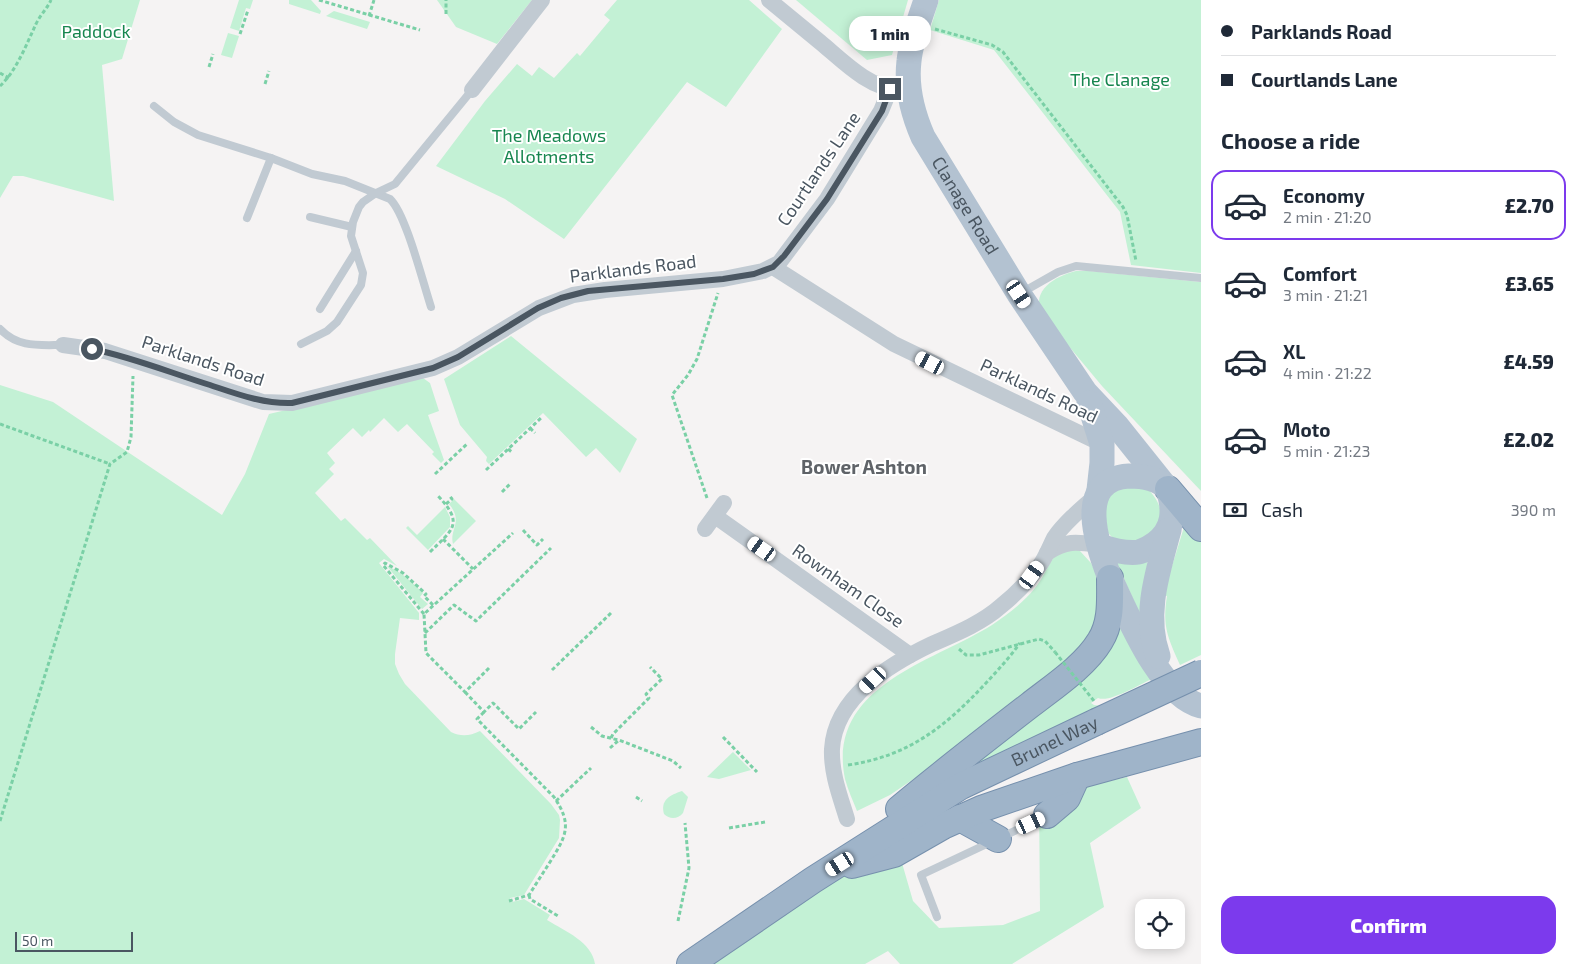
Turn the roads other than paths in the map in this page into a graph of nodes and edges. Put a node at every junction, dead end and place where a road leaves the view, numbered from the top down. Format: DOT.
graph roads {
  1 [pos="542,0"];
  2 [pos="769,0"];
  3 [pos="926,0"];
  4 [pos="900,89"];
  5 [pos="472,90"];
  6 [pos="154,106"];
  7 [pos="271,158"];
  8 [pos="376,193"];
  9 [pos="310,217"];
  10 [pos="247,218"];
  11 [pos="352,227"];
  12 [pos="356,251"];
  13 [pos="773,267"];
  14 [pos="1201,278"];
  15 [pos="1019,294"];
  16 [pos="430,306"];
  17 [pos="320,309"];
  18 [pos="0,330"];
  19 [pos="301,344"];
  20 [pos="63,345"];
  21 [pos="1085,392"];
  22 [pos="1102,444"];
  23 [pos="1167,488"];
  24 [pos="1098,493"];
  25 [pos="1201,528"];
  26 [pos="705,529"];
  27 [pos="1169,530"];
  28 [pos="1099,546"];
  29 [pos="1047,553"];
  30 [pos="1110,578"];
  31 [pos="910,655"];
  32 [pos="1201,673"];
  33 [pos="1167,679"];
  34 [pos="1201,688"];
  35 [pos="1201,706"];
  36 [pos="1099,721"];
  37 [pos="1201,742"];
  38 [pos="1077,776"];
  39 [pos="1047,816"];
  40 [pos="960,818"];
  41 [pos="847,819"];
  42 [pos="998,839"];
  43 [pos="819,876"];
  44 [pos="937,917"];
  45 [pos="690,964"];
  1 -- 5 [label="street"];
  2 -- 4 [label="street"];
  3 -- 4 [label="main road, Clanage Road"];
  4 -- 13 [label="street, Courtlands Lane"];
  4 -- 15 [label="main road, Clanage Road"];
  5 -- 8 [label="lane"];
  6 -- 7 [label="lane"];
  7 -- 8 [label="lane"];
  7 -- 10 [label="lane"];
  8 -- 11 [label="lane"];
  8 -- 16 [label="lane"];
  9 -- 11 [label="lane"];
  11 -- 12 [label="lane"];
  12 -- 17 [label="lane"];
  12 -- 19 [label="lane"];
  13 -- 20 [label="street, Parklands Road"];
  13 -- 22 [label="street, Parklands Road"];
  14 -- 15 [label="lane"];
  15 -- 21 [label="main road, Clanage Road"];
  18 -- 20 [label="lane"];
  21 -- 22 [label="main road, Clanage Road"];
  21 -- 23 [label="main road, Clanage Road"];
  22 -- 24 [label="main road, Clanage Road"];
  23 -- 24 [label="main road"];
  23 -- 25 [label="highway"];
  23 -- 27 [label="main road"];
  24 -- 28 [label="main road"];
  24 -- 29 [label="street"];
  26 -- 31 [label="street, Rownham Close"];
  27 -- 28 [label="main road"];
  27 -- 33 [label="main road"];
  28 -- 29 [label="street"];
  28 -- 30 [label="main road"];
  29 -- 31 [label="street"];
  30 -- 33 [label="main road"];
  30 -- 43 [label="highway"];
  31 -- 41 [label="street"];
  32 -- 36 [label="highway, Brunel Way, bridge"];
  33 -- 35 [label="main road"];
  34 -- 36 [label="highway, Brunel Way"];
  36 -- 43 [label="highway, Brunel Way"];
  37 -- 38 [label="highway"];
  38 -- 39 [label="highway"];
  38 -- 40 [label="highway"];
  39 -- 42 [label="lane"];
  40 -- 42 [label="highway"];
  40 -- 43 [label="highway"];
  42 -- 44 [label="lane"];
  43 -- 45 [label="highway, Brunel Way"];
}
